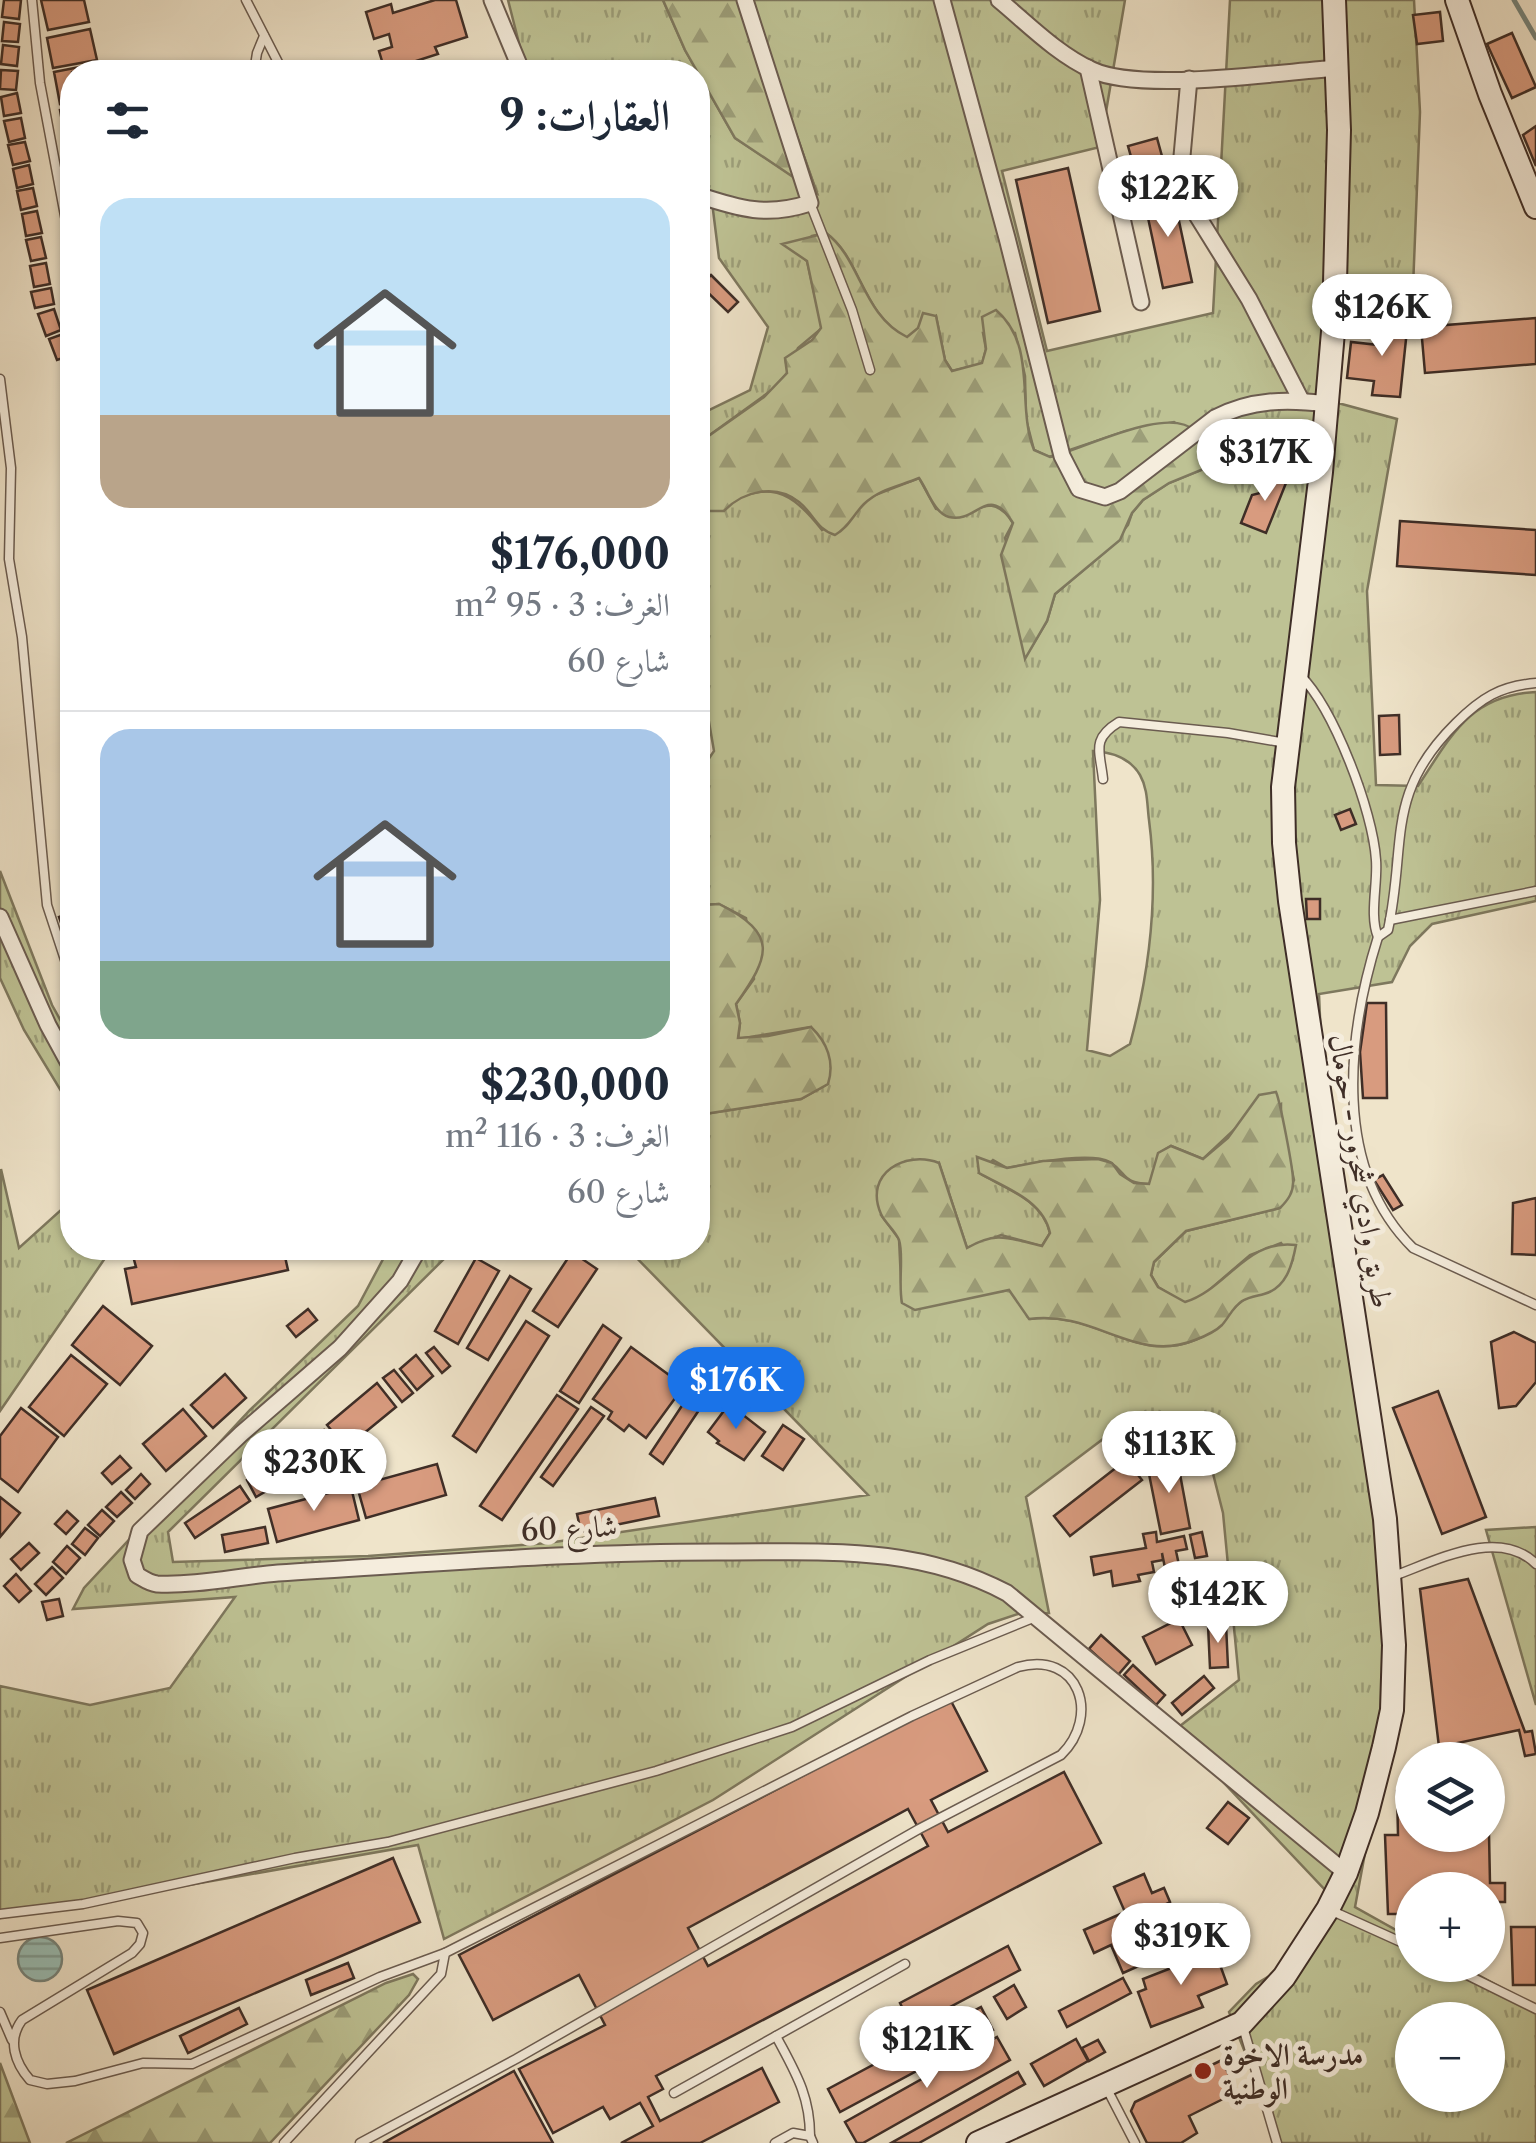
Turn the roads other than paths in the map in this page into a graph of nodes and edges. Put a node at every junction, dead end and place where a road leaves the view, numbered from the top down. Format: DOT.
graph roads {
  1 [pos="32,0"];
  2 [pos="246,0"];
  3 [pos="492,0"];
  4 [pos="746,0"];
  5 [pos="942,0"];
  6 [pos="999,0"];
  7 [pos="1334,0"];
  8 [pos="1457,0"];
  9 [pos="264,36"];
  10 [pos="256,60"];
  11 [pos="277,60"];
  12 [pos="517,60"];
  13 [pos="1088,68"];
  14 [pos="1338,68"];
  15 [pos="1189,78"];
  16 [pos="60,189"];
  17 [pos="710,199"];
  18 [pos="810,204"];
  19 [pos="1536,207"];
  20 [pos="1141,302"];
  21 [pos="870,370"];
  22 [pos="0,379"];
  23 [pos="1301,400"];
  24 [pos="1327,404"];
  25 [pos="1297,672"];
  26 [pos="1536,683"];
  27 [pos="1288,744"];
  28 [pos="1104,779"];
  29 [pos="1536,891"];
  30 [pos="0,917"];
  31 [pos="1390,920"];
  32 [pos="1378,937"];
  33 [pos="60,945"];
  34 [pos="60,1046"];
  35 [pos="412,1260"];
  36 [pos="1536,1305"];
  37 [pos="1536,1564"];
  38 [pos="1391,1577"];
  39 [pos="1037,1616"];
  40 [pos="1346,1874"];
  41 [pos="1328,1909"];
  42 [pos="0,1914"];
  43 [pos="0,1938"];
  44 [pos="1395,1939"];
  45 [pos="445,1952"];
  46 [pos="905,1964"];
  47 [pos="1481,1982"];
  48 [pos="1536,2009"];
  49 [pos="0,2012"];
  50 [pos="1242,2023"];
  51 [pos="776,2036"];
  52 [pos="13,2044"];
  53 [pos="1105,2085"];
  54 [pos="674,2092"];
  55 [pos="812,2140"];
  56 [pos="284,2143"];
  57 [pos="360,2143"];
  58 [pos="775,2143"];
  59 [pos="978,2143"];
  60 [pos="1135,2143"];
  61 [pos="1277,2143"];
  1 -- 16 [label="lane"];
  2 -- 9 [label="lane"];
  3 -- 12 [label="street"];
  4 -- 18 [label="street"];
  5 -- 23 [label="street"];
  6 -- 13 [label="street"];
  7 -- 14 [label="main road, طريق وادي شحرور - حومال"];
  8 -- 19 [label="main road"];
  9 -- 10 [label="lane"];
  9 -- 11 [label="lane"];
  13 -- 15 [label="street"];
  13 -- 20 [label="street"];
  14 -- 15 [label="street"];
  14 -- 24 [label="main road, طريق وادي شحرور - حومال"];
  15 -- 23 [label="street"];
  17 -- 18 [label="street"];
  18 -- 21 [label="lane"];
  22 -- 33 [label="lane"];
  23 -- 24 [label="street"];
  24 -- 25 [label="main road, طريق وادي شحرور - حومال"];
  25 -- 27 [label="main road, طريق وادي شحرور - حومال"];
  25 -- 32 [label="lane"];
  26 -- 31 [label="lane"];
  27 -- 28 [label="lane"];
  27 -- 38 [label="main road, طريق وادي شحرور - حومال"];
  29 -- 31 [label="lane"];
  30 -- 34 [label="street"];
  31 -- 32 [label="lane"];
  32 -- 36 [label="lane"];
  35 -- 39 [label="street, شارع 60"];
  37 -- 38 [label="lane"];
  38 -- 40 [label="main road, طريق وادي شحرور - حومال"];
  39 -- 40 [label="street, شارع 60"];
  39 -- 42 [label="lane"];
  40 -- 41 [label="main road, طريق وادي شحرور - حومال"];
  41 -- 44 [label="lane"];
  41 -- 50 [label="main road, طريق وادي شحرور - حومال"];
  43 -- 52 [label="lane"];
  45 -- 52 [label="lane"];
  45 -- 56 [label="lane"];
  45 -- 57 [label="lane"];
  46 -- 51 [label="lane"];
  47 -- 48 [label="lane"];
  49 -- 52 [label="lane"];
  50 -- 53 [label="main road, طريق وادي شحرور - حومال"];
  50 -- 61 [label="lane"];
  51 -- 54 [label="lane"];
  51 -- 55 [label="lane"];
  53 -- 59 [label="main road, طريق وادي شحرور - حومال"];
  53 -- 60 [label="lane"];
  55 -- 58 [label="lane"];
}
